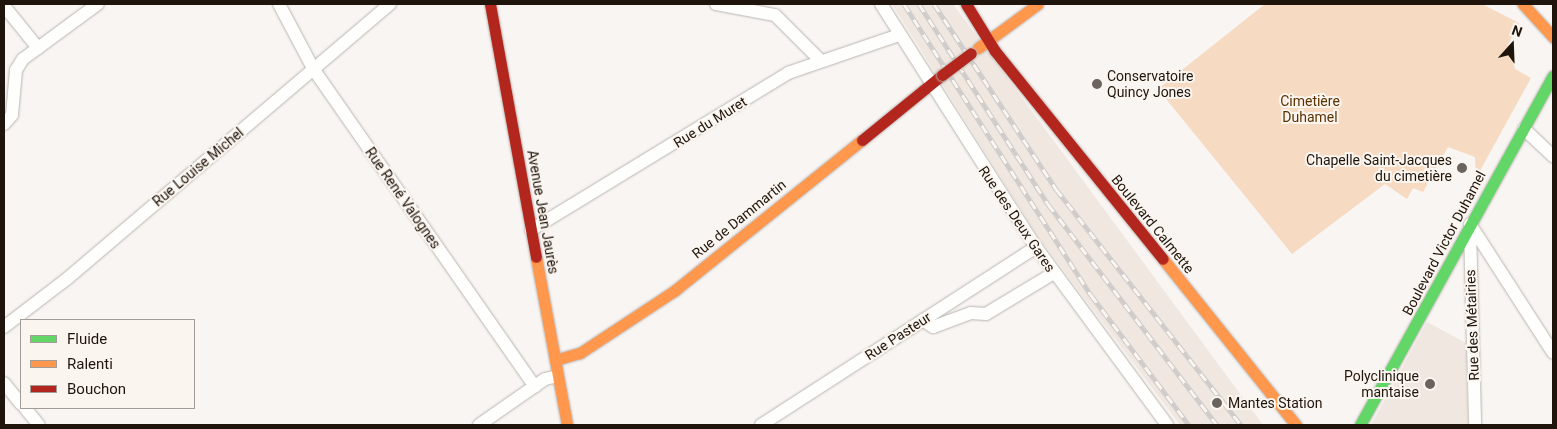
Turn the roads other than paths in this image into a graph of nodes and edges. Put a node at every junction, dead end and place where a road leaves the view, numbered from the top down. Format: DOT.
graph roads {
  1 [pos="98,4"];
  2 [pos="279,4"];
  3 [pos="390,4"];
  4 [pos="490,4"];
  5 [pos="716,4"];
  6 [pos="881,4"];
  7 [pos="966,4"];
  8 [pos="1038,4"];
  9 [pos="1523,4"];
  10 [pos="4,6"];
  11 [pos="899,35"];
  12 [pos="1553,37"];
  13 [pos="988,40"];
  14 [pos="38,48"];
  15 [pos="820,60"];
  16 [pos="314,70"];
  17 [pos="1553,76"];
  18 [pos="930,83"];
  19 [pos="4,124"];
  20 [pos="1524,129"];
  21 [pos="1553,156"];
  22 [pos="1470,224"];
  23 [pos="531,230"];
  24 [pos="1036,247"];
  25 [pos="1492,257"];
  26 [pos="1470,266"];
  27 [pos="1054,273"];
  28 [pos="923,320"];
  29 [pos="4,327"];
  30 [pos="1553,353"];
  31 [pos="555,360"];
  32 [pos="558,376"];
  33 [pos="4,383"];
  34 [pos="535,387"];
  35 [pos="20,403"];
  36 [pos="26,409"];
  37 [pos="39,425"];
  38 [pos="479,425"];
  39 [pos="567,425"];
  40 [pos="761,425"];
  41 [pos="1166,425"];
  42 [pos="1296,425"];
  43 [pos="1360,425"];
  44 [pos="1474,425"];
  1 -- 14 [label="street"];
  2 -- 16 [label="street, Rue René Valognes"];
  3 -- 16 [label="street, Rue Louise Michel"];
  4 -- 23 [label="street, Avenue Jean Jaurès"];
  5 -- 15 [label="street"];
  6 -- 11 [label="street, Rue des Deux Gares"];
  7 -- 13 [label="street, Boulevard Calmette"];
  8 -- 13 [label="street, Rue de Dammartin"];
  9 -- 12 [label="street"];
  10 -- 14 [label="street"];
  11 -- 15 [label="street, Rue du Muret"];
  11 -- 18 [label="street, Rue des Deux Gares"];
  13 -- 18 [label="street, Rue de Dammartin, bridge"];
  13 -- 42 [label="street, Boulevard Calmette"];
  14 -- 19 [label="street"];
  15 -- 23 [label="street, Rue du Muret"];
  16 -- 29 [label="street, Rue Louise Michel"];
  16 -- 34 [label="street, Rue René Valognes"];
  17 -- 20 [label="street, Boulevard Victor Duhamel"];
  18 -- 24 [label="street, Rue des Deux Gares"];
  18 -- 31 [label="street, Rue de Dammartin"];
  20 -- 21 [label="street"];
  20 -- 22 [label="street, Boulevard Victor Duhamel"];
  22 -- 25 [label="street"];
  22 -- 26 [label="street, Rue des Métairies"];
  22 -- 43 [label="street, Boulevard Victor Duhamel"];
  23 -- 31 [label="street, Avenue Jean Jaurès"];
  24 -- 27 [label="street, Rue des Deux Gares"];
  24 -- 28 [label="street, Rue Pasteur"];
  25 -- 26 [label="street"];
  25 -- 30 [label="street"];
  26 -- 44 [label="street, Rue des Métairies"];
  27 -- 28 [label="street"];
  27 -- 41 [label="street, Rue des Deux Gares"];
  28 -- 40 [label="street, Rue Pasteur"];
  31 -- 32 [label="street, Avenue Jean Jaurès"];
  32 -- 34 [label="street"];
  32 -- 39 [label="street, Avenue Jean Jaurès"];
  33 -- 35 [label="street"];
  34 -- 38 [label="street"];
  36 -- 37 [label="street"];
}
